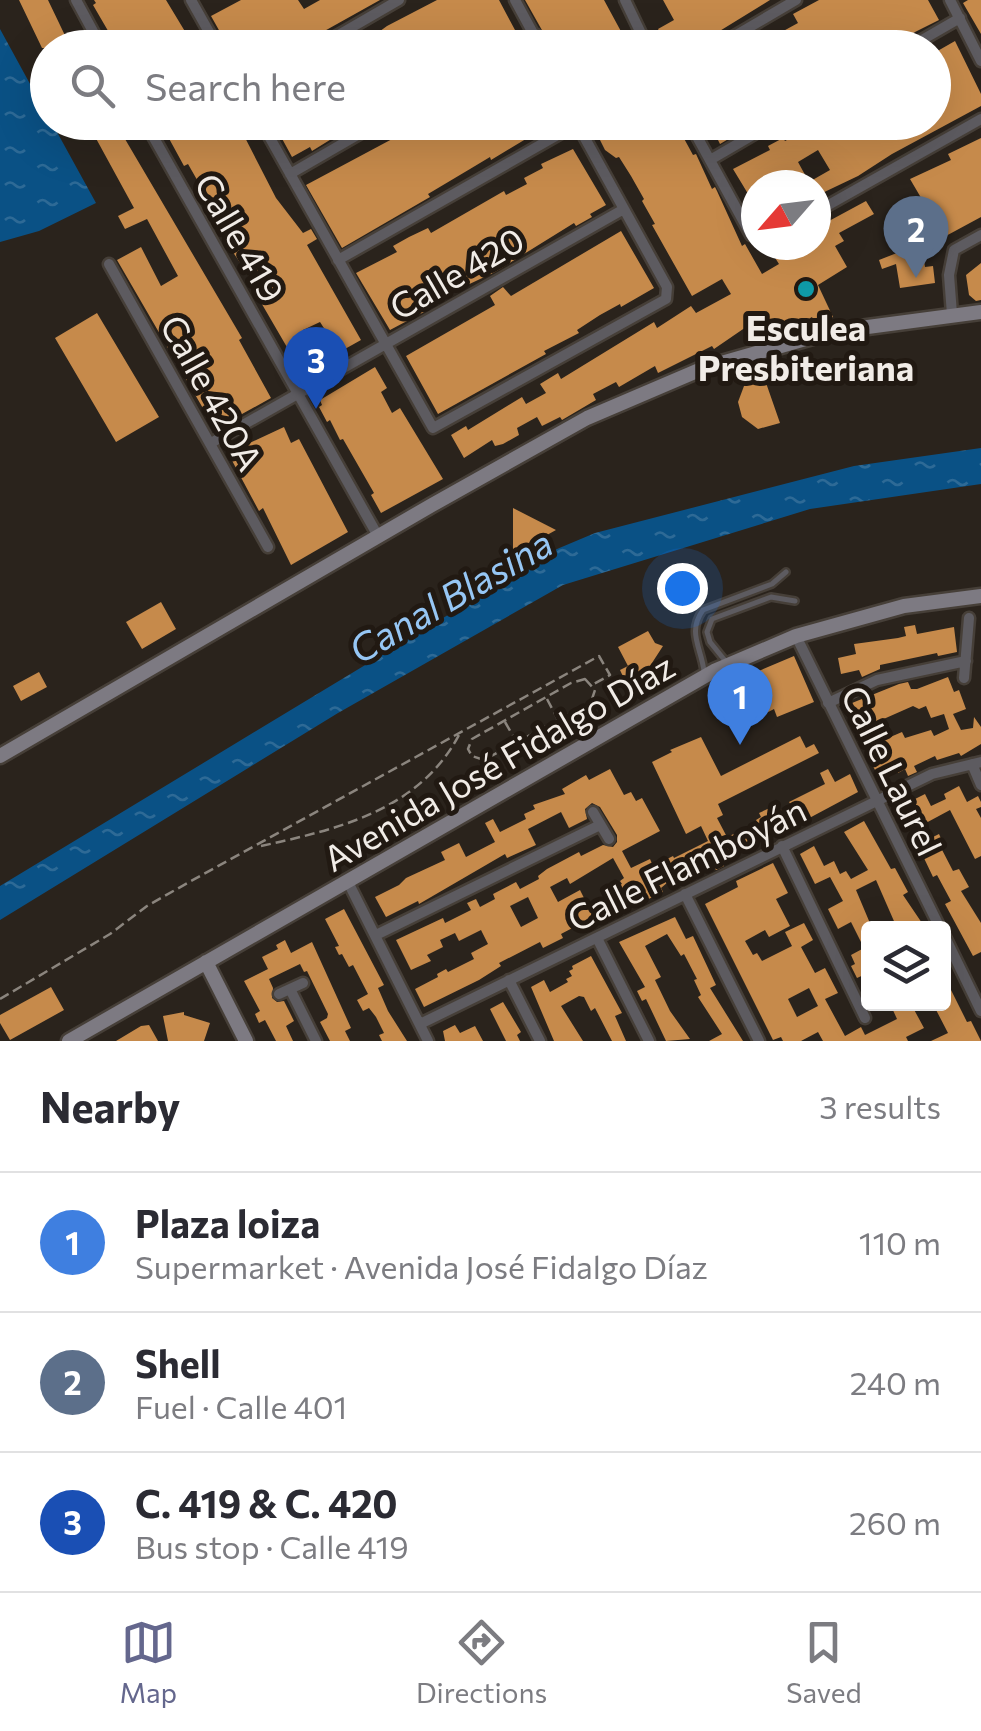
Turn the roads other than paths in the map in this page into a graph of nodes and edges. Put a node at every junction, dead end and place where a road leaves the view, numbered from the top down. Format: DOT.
graph roads {
  1 [pos="76,0"];
  2 [pos="399,0"];
  3 [pos="515,0"];
  4 [pos="625,0"];
  5 [pos="796,0"];
  6 [pos="950,0"];
  7 [pos="196,2"];
  8 [pos="960,18"];
  9 [pos="92,30"];
  10 [pos="210,30"];
  11 [pos="347,30"];
  12 [pos="533,30"];
  13 [pos="639,30"];
  14 [pos="745,30"];
  15 [pos="939,30"];
  16 [pos="981,61"];
  17 [pos="981,119"];
  18 [pos="951,136"];
  19 [pos="155,140"];
  20 [pos="271,140"];
  21 [pos="349,140"];
  22 [pos="549,140"];
  23 [pos="586,140"];
  24 [pos="699,140"];
  25 [pos="745,140"];
  26 [pos="944,140"];
  27 [pos="710,160"];
  28 [pos="290,174"];
  29 [pos="831,204"];
  30 [pos="624,209"];
  31 [pos="741,217"];
  32 [pos="981,235"];
  33 [pos="338,260"];
  34 [pos="109,264"];
  35 [pos="981,312"];
  36 [pos="952,314"];
  37 [pos="386,344"];
  38 [pos="298,393"];
  39 [pos="211,443"];
  40 [pos="378,536"];
  41 [pos="268,547"];
  42 [pos="786,572"];
  43 [pos="981,596"];
  44 [pos="795,600"];
  45 [pos="969,618"];
  46 [pos="796,636"];
  47 [pos="966,661"];
  48 [pos="729,665"];
  49 [pos="705,676"];
  50 [pos="964,678"];
  51 [pos="828,703"];
  52 [pos="0,756"];
  53 [pos="977,763"];
  54 [pos="981,784"];
  55 [pos="877,800"];
  56 [pos="593,812"];
  57 [pos="600,825"];
  58 [pos="609,839"];
  59 [pos="782,846"];
  60 [pos="348,882"];
  61 [pos="685,894"];
  62 [pos="937,921"];
  63 [pos="376,935"];
  64 [pos="598,938"];
  65 [pos="951,950"];
  66 [pos="206,962"];
  67 [pos="509,980"];
  68 [pos="304,982"];
  69 [pos="981,1011"];
  70 [pos="865,1018"];
  71 [pos="420,1024"];
  72 [pos="69,1041"];
  73 [pos="246,1041"];
  74 [pos="316,1041"];
  75 [pos="428,1041"];
  76 [pos="540,1041"];
  77 [pos="649,1041"];
  78 [pos="759,1041"];
  1 -- 9 [label="street"];
  2 -- 11 [label="street"];
  3 -- 12 [label="street"];
  4 -- 13 [label="street"];
  5 -- 14 [label="street"];
  6 -- 8 [label="street"];
  7 -- 10 [label="street"];
  8 -- 15 [label="street"];
  8 -- 16 [label="street"];
  17 -- 18 [label="street"];
  19 -- 38 [label="street, Calle 419"];
  20 -- 28 [label="street"];
  21 -- 28 [label="street"];
  22 -- 33 [label="street"];
  23 -- 30 [label="street"];
  24 -- 27 [label="street"];
  25 -- 27 [label="street"];
  26 -- 29 [label="street"];
  27 -- 31 [label="street"];
  28 -- 33 [label="street"];
  30 -- 37 [label="street, Calle 420"];
  30 -- 37 [label="street"];
  32 -- 36 [label="street"];
  33 -- 37 [label="street"];
  34 -- 39 [label="street, Calle 420A"];
  35 -- 36 [label="street"];
  36 -- 40 [label="street"];
  37 -- 38 [label="street, Calle 420"];
  38 -- 39 [label="street, Calle 420"];
  38 -- 40 [label="street, Calle 419"];
  39 -- 41 [label="street, Calle 420A"];
  40 -- 52 [label="street"];
  42 -- 49 [label="lane"];
  43 -- 46 [label="street, Avenida José Fidalgo Díaz"];
  44 -- 48 [label="lane"];
  45 -- 47 [label="street"];
  46 -- 48 [label="street, Avenida José Fidalgo Díaz"];
  46 -- 51 [label="street, Calle Laurel"];
  47 -- 50 [label="street"];
  47 -- 51 [label="street"];
  48 -- 49 [label="street, Avenida José Fidalgo Díaz"];
  49 -- 60 [label="street, Avenida José Fidalgo Díaz"];
  51 -- 55 [label="street, Calle Laurel"];
  53 -- 54 [label="street"];
  53 -- 55 [label="street, Calle Flamboyán"];
  55 -- 59 [label="street, Calle Flamboyán"];
  55 -- 62 [label="street, Calle Laurel"];
  56 -- 57 [label="street"];
  57 -- 58 [label="street"];
  57 -- 63 [label="street"];
  59 -- 61 [label="street, Calle Flamboyán"];
  59 -- 70 [label="street"];
  60 -- 63 [label="street"];
  60 -- 66 [label="street, Avenida José Fidalgo Díaz"];
  61 -- 64 [label="street, Calle Flamboyán"];
  61 -- 78 [label="street"];
  63 -- 71 [label="street"];
  64 -- 67 [label="street, Calle Flamboyán"];
  64 -- 77 [label="street"];
  65 -- 69 [label="street, Calle Laurel"];
  66 -- 72 [label="street, Avenida José Fidalgo Díaz"];
  66 -- 73 [label="street"];
  67 -- 71 [label="street, Calle Flamboyán"];
  67 -- 76 [label="street"];
  68 -- 74 [label="street"];
  71 -- 75 [label="street"];
}
